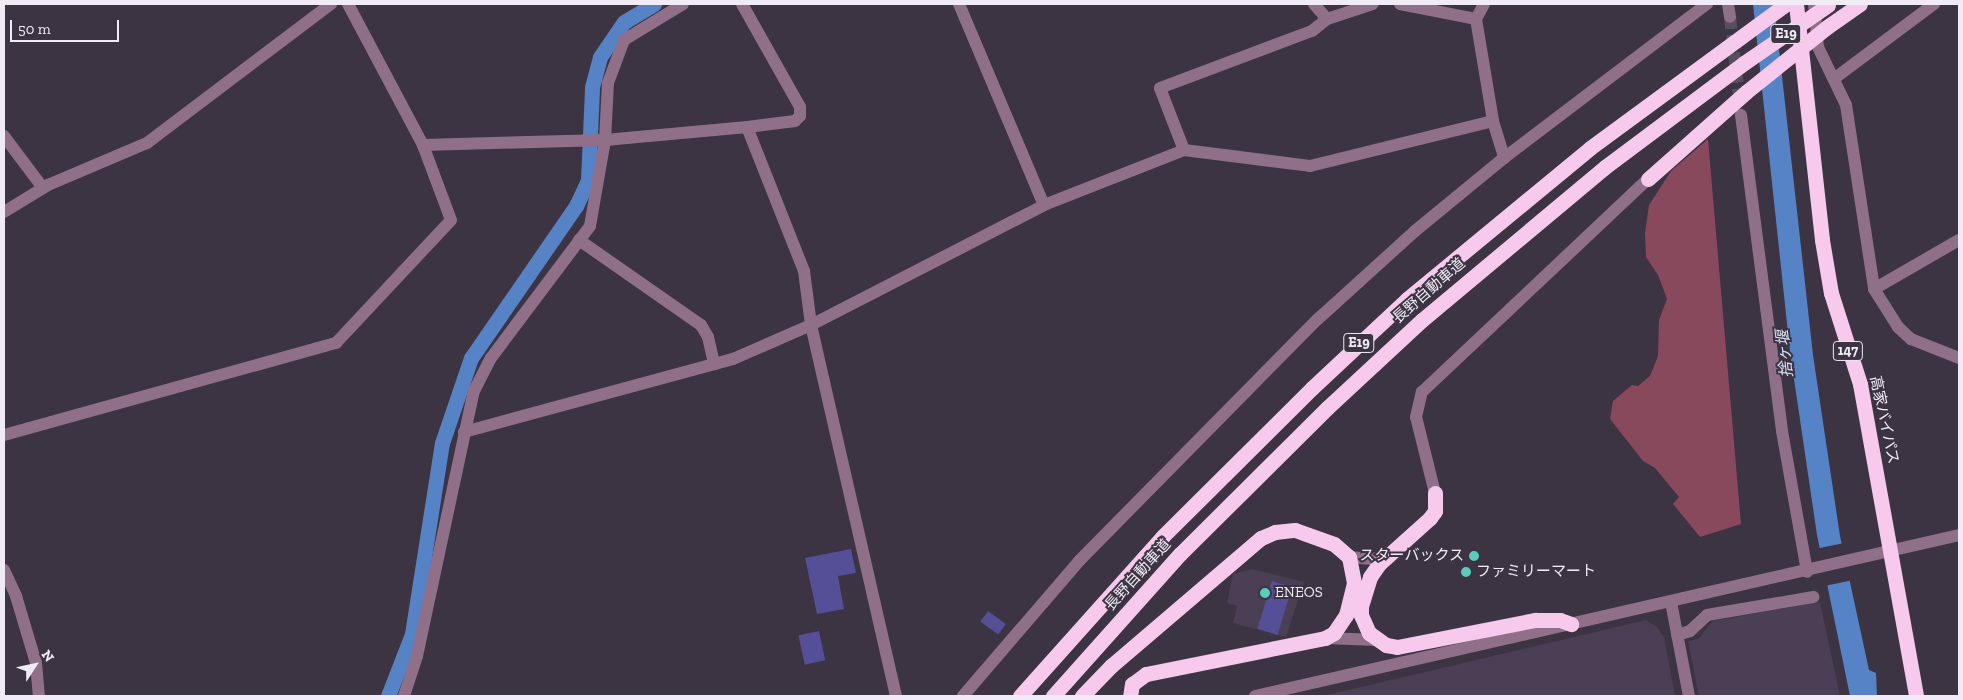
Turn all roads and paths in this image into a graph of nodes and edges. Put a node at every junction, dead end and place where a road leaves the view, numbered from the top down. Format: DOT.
graph roads {
  1 [pos="332,4"];
  2 [pos="348,4"];
  3 [pos="684,4"];
  4 [pos="742,4"];
  5 [pos="959,4"];
  6 [pos="1314,4"];
  7 [pos="1372,4"];
  8 [pos="1400,4"];
  9 [pos="1484,4"];
  10 [pos="1707,4"];
  11 [pos="1728,4"];
  12 [pos="1786,4"];
  13 [pos="1796,4"];
  14 [pos="1824,4"];
  15 [pos="1860,4"];
  16 [pos="1934,4"];
  17 [pos="1730,17"];
  18 [pos="1327,19"];
  19 [pos="1476,19"];
  20 [pos="1832,74"];
  21 [pos="1741,115"];
  22 [pos="1493,120"];
  23 [pos="747,127"];
  24 [pos="4,136"];
  25 [pos="605,140"];
  26 [pos="423,146"];
  27 [pos="1184,150"];
  28 [pos="1504,158"];
  29 [pos="1648,178"];
  30 [pos="43,188"];
  31 [pos="1044,204"];
  32 [pos="4,212"];
  33 [pos="579,240"];
  34 [pos="1959,240"];
  35 [pos="1874,289"];
  36 [pos="811,325"];
  37 [pos="1959,358"];
  38 [pos="714,364"];
  39 [pos="464,432"];
  40 [pos="4,435"];
  41 [pos="1435,493"];
  42 [pos="1959,535"];
  43 [pos="1892,552"];
  44 [pos="1389,555"];
  45 [pos="1349,557"];
  46 [pos="4,570"];
  47 [pos="1810,571"];
  48 [pos="1813,597"];
  49 [pos="1671,602"];
  50 [pos="1571,624"];
  51 [pos="1677,635"];
  52 [pos="1325,638"];
  53 [pos="1377,640"];
  54 [pos="39,696"];
  55 [pos="404,696"];
  56 [pos="896,696"];
  57 [pos="963,696"];
  58 [pos="1020,696"];
  59 [pos="1053,696"];
  60 [pos="1082,696"];
  61 [pos="1130,696"];
  62 [pos="1256,696"];
  63 [pos="1689,696"];
  64 [pos="1916,696"];
  1 -- 30 [label="street"];
  2 -- 26 [label="street"];
  3 -- 25 [label="street"];
  4 -- 23 [label="street"];
  5 -- 31 [label="street"];
  6 -- 18 [label="street"];
  7 -- 18 [label="street"];
  8 -- 19 [label="street"];
  9 -- 19 [label="street"];
  10 -- 28 [label="street"];
  11 -- 17 [label="street"];
  12 -- 58 [label="highway, 長野自動車道 / E19"];
  13 -- 43 [label="highway, 高家バイパス / 147"];
  14 -- 20 [label="street"];
  14 -- 59 [label="highway, 長野自動車道 / E19, bridge"];
  15 -- 29 [label="highway, bridge"];
  16 -- 20 [label="street"];
  18 -- 27 [label="street"];
  19 -- 22 [label="street"];
  20 -- 35 [label="street"];
  21 -- 47 [label="street"];
  22 -- 27 [label="street"];
  22 -- 28 [label="street"];
  23 -- 25 [label="street"];
  23 -- 36 [label="street"];
  24 -- 30 [label="street"];
  25 -- 26 [label="street"];
  25 -- 33 [label="street"];
  26 -- 40 [label="street"];
  27 -- 31 [label="street"];
  28 -- 57 [label="street"];
  29 -- 41 [label="street"];
  30 -- 32 [label="street"];
  31 -- 36 [label="street"];
  33 -- 38 [label="street"];
  33 -- 39 [label="street"];
  34 -- 35 [label="street"];
  35 -- 37 [label="street"];
  36 -- 38 [label="street"];
  36 -- 56 [label="street"];
  38 -- 39 [label="street"];
  39 -- 55 [label="street"];
  41 -- 44 [label="highway"];
  42 -- 43 [label="street"];
  43 -- 47 [label="street"];
  43 -- 64 [label="highway, 高家バイパス / 147"];
  44 -- 45 [label="street"];
  44 -- 53 [label="highway"];
  45 -- 52 [label="highway"];
  45 -- 60 [label="highway"];
  46 -- 54 [label="street"];
  47 -- 49 [label="street"];
  48 -- 51 [label="street"];
  49 -- 50 [label="street"];
  49 -- 51 [label="street"];
  50 -- 53 [label="highway"];
  50 -- 62 [label="street"];
  51 -- 63 [label="street"];
  52 -- 53 [label="street"];
  52 -- 61 [label="highway"];
}
